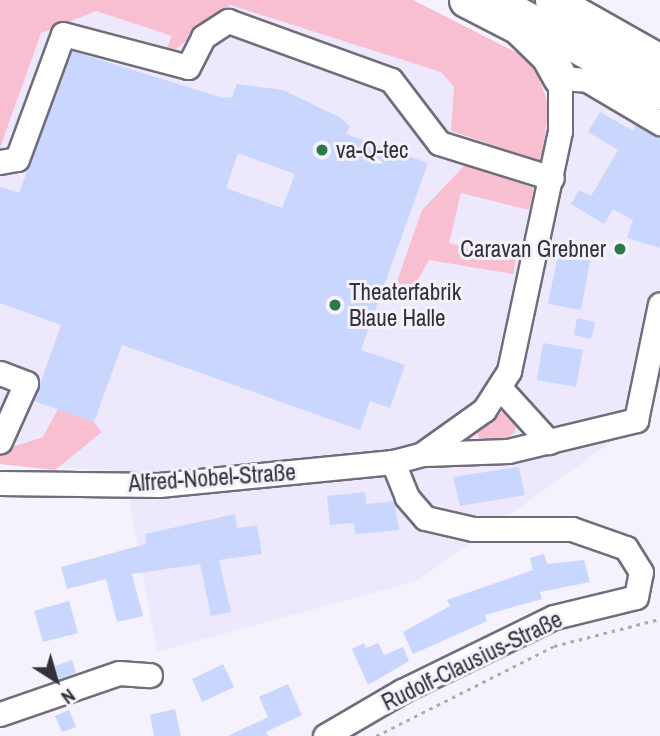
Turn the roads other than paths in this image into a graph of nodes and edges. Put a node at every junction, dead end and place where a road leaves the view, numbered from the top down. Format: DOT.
graph roads {
  1 [pos="466,0"];
  2 [pos="494,0"];
  3 [pos="552,0"];
  4 [pos="660,61"];
  5 [pos="560,78"];
  6 [pos="660,92"];
  7 [pos="660,123"];
  8 [pos="0,162"];
  9 [pos="552,178"];
  10 [pos="660,304"];
  11 [pos="0,373"];
  12 [pos="501,389"];
  13 [pos="0,440"];
  14 [pos="549,442"];
  15 [pos="422,454"];
  16 [pos="393,462"];
  17 [pos="0,483"];
  18 [pos="150,675"];
  19 [pos="0,715"];
  20 [pos="326,736"];
  1 -- 5 [label="highway"];
  2 -- 6 [label="highway"];
  3 -- 4 [label="highway"];
  5 -- 7 [label="street"];
  5 -- 9 [label="street, Alfred-Nobel-Straße"];
  8 -- 9 [label="street"];
  9 -- 12 [label="street, Alfred-Nobel-Straße"];
  10 -- 14 [label="street, Alfred-Nobel-Straße"];
  11 -- 13 [label="street"];
  12 -- 14 [label="street"];
  12 -- 15 [label="street, Alfred-Nobel-Straße"];
  14 -- 15 [label="street, Alfred-Nobel-Straße"];
  15 -- 16 [label="street, Alfred-Nobel-Straße"];
  16 -- 17 [label="street, Alfred-Nobel-Straße"];
  16 -- 20 [label="street, Rudolf-Clausius-Straße"];
  18 -- 19 [label="street"];
}
